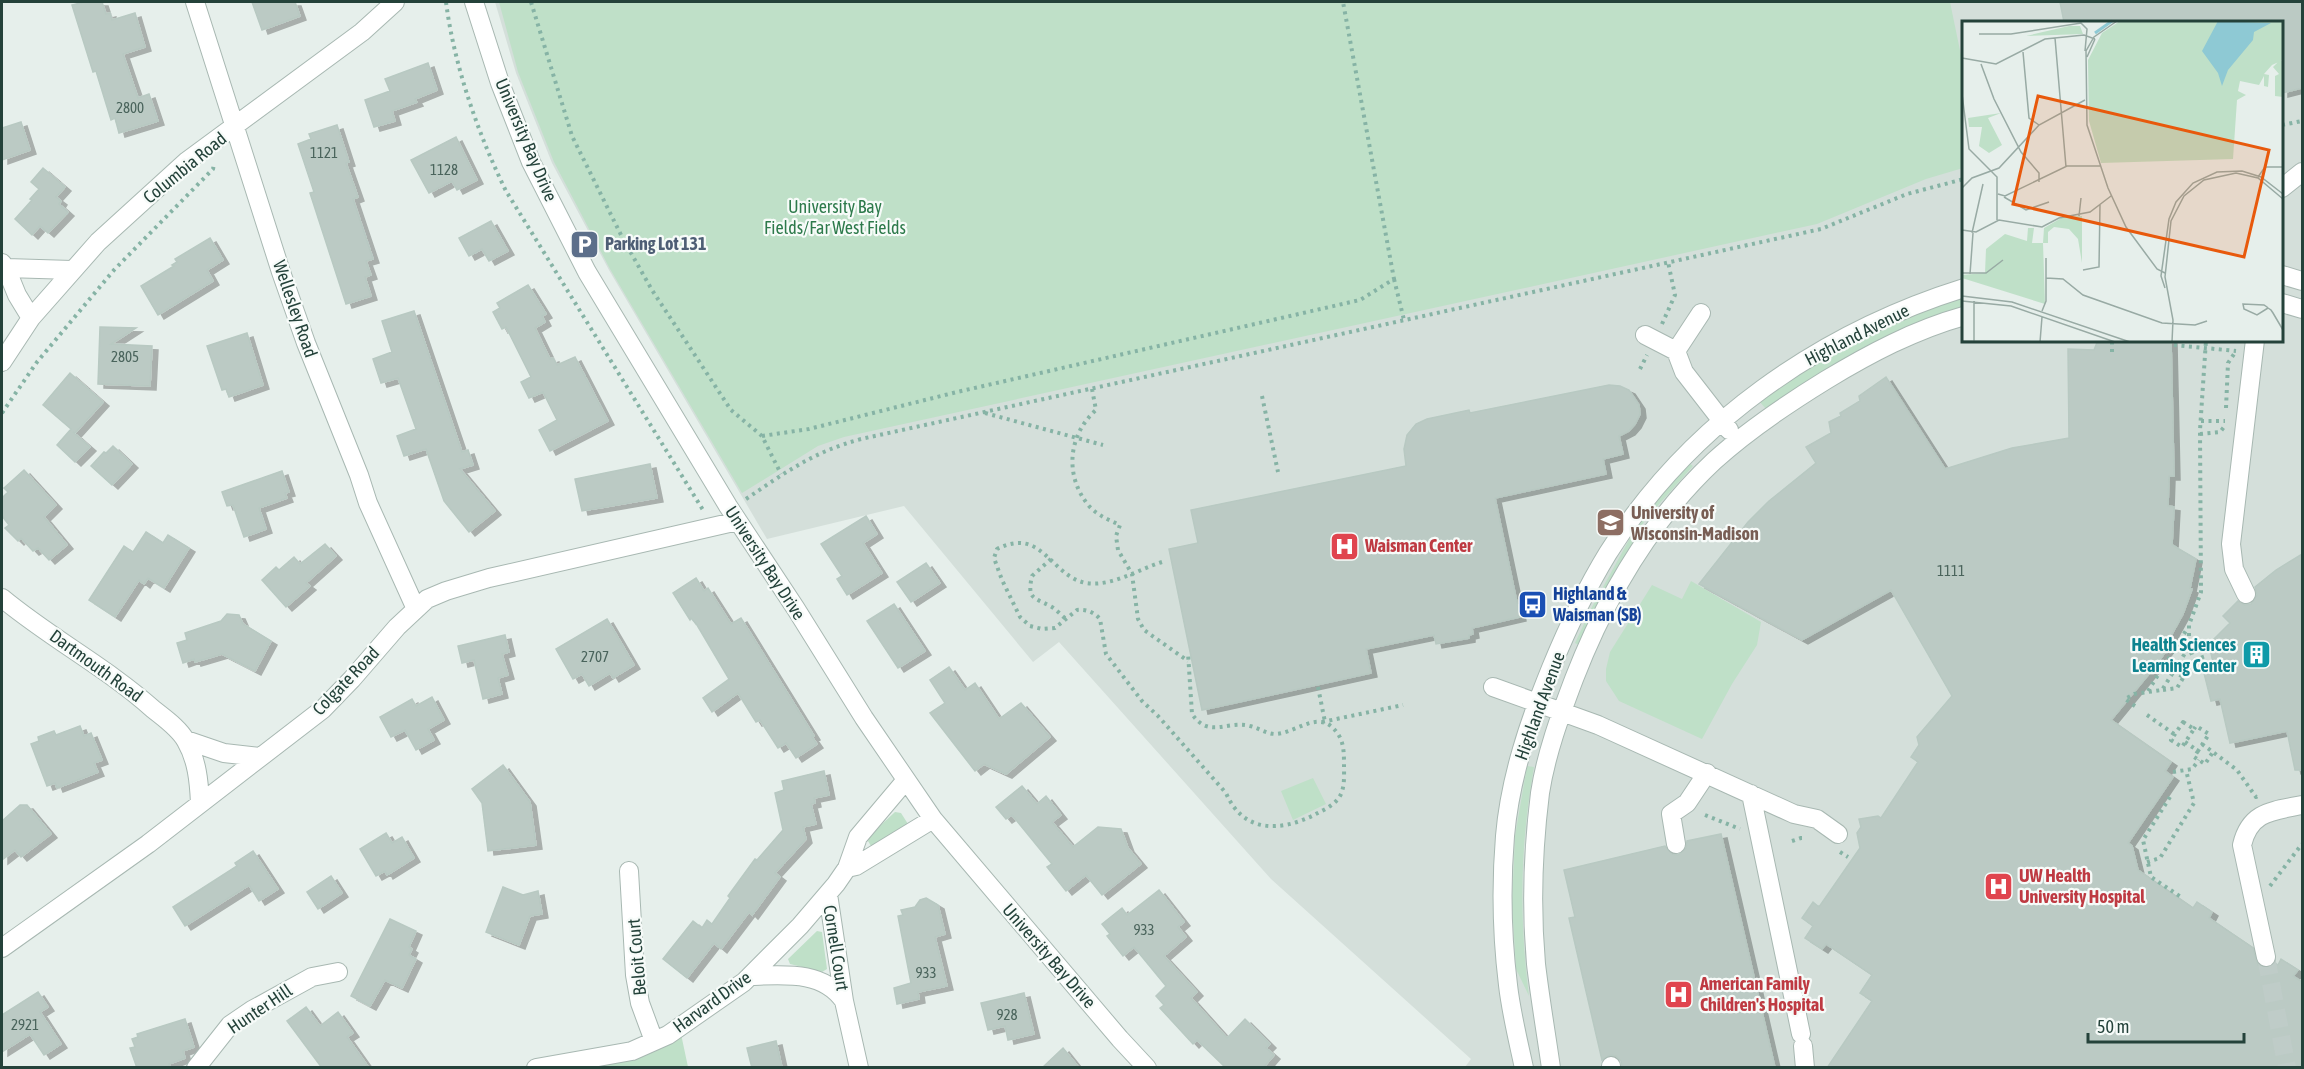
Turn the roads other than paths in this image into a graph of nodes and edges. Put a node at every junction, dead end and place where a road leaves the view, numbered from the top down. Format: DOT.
graph roads {
  1 [pos="195,2"];
  2 [pos="395,2"];
  3 [pos="474,2"];
  4 [pos="235,128"];
  5 [pos="2302,172"];
  6 [pos="2283,187"];
  7 [pos="4,266"];
  8 [pos="72,270"];
  9 [pos="2283,275"];
  10 [pos="2302,281"];
  11 [pos="1962,289"];
  12 [pos="2283,303"];
  13 [pos="2302,309"];
  14 [pos="1701,313"];
  15 [pos="1962,317"];
  16 [pos="31,318"];
  17 [pos="1650,337"];
  18 [pos="2244,347"];
  19 [pos="1676,351"];
  20 [pos="2,362"];
  21 [pos="1721,421"];
  22 [pos="1738,440"];
  23 [pos="733,514"];
  24 [pos="2246,594"];
  25 [pos="2,598"];
  26 [pos="416,609"];
  27 [pos="1493,687"];
  28 [pos="1537,702"];
  29 [pos="1562,710"];
  30 [pos="186,740"];
  31 [pos="259,757"];
  32 [pos="1707,773"];
  33 [pos="906,780"];
  34 [pos="1751,794"];
  35 [pos="200,802"];
  36 [pos="2302,805"];
  37 [pos="933,819"];
  38 [pos="1838,834"];
  39 [pos="1676,844"];
  40 [pos="847,867"];
  41 [pos="629,871"];
  42 [pos="828,894"];
  43 [pos="2,948"];
  44 [pos="2266,957"];
  45 [pos="338,972"];
  46 [pos="750,976"];
  47 [pos="844,1001"];
  48 [pos="654,1041"];
  49 [pos="196,1068"];
  50 [pos="536,1068"];
  51 [pos="859,1068"];
  52 [pos="1147,1068"];
  53 [pos="1524,1068"];
  54 [pos="1551,1068"];
  55 [pos="1805,1068"];
  1 -- 4 [label="street, Wellesley Road"];
  2 -- 4 [label="street, Columbia Road"];
  3 -- 23 [label="street, University Bay Drive"];
  4 -- 8 [label="street, Columbia Road"];
  4 -- 26 [label="street, Wellesley Road"];
  5 -- 6 [label="street"];
  7 -- 8 [label="street"];
  7 -- 16 [label="street"];
  8 -- 16 [label="street, Columbia Road"];
  9 -- 10 [label="street"];
  11 -- 21 [label="street, Highland Avenue"];
  12 -- 13 [label="street"];
  14 -- 19 [label="street"];
  15 -- 22 [label="street, Highland Avenue"];
  16 -- 20 [label="street, Columbia Road"];
  17 -- 19 [label="street"];
  18 -- 24 [label="street"];
  19 -- 21 [label="street"];
  21 -- 22 [label="street"];
  21 -- 28 [label="street, Highland Avenue"];
  22 -- 29 [label="street, Highland Avenue"];
  23 -- 26 [label="street, Colgate Road"];
  23 -- 33 [label="street, University Bay Drive"];
  25 -- 30 [label="street, Dartmouth Road"];
  26 -- 31 [label="street, Colgate Road"];
  27 -- 28 [label="street"];
  28 -- 29 [label="street"];
  28 -- 53 [label="street, Highland Avenue"];
  29 -- 32 [label="street"];
  29 -- 54 [label="street, Highland Avenue"];
  30 -- 31 [label="street, Dartmouth Road"];
  30 -- 35 [label="street, Dartmouth Road"];
  31 -- 35 [label="street, Colgate Road"];
  32 -- 34 [label="street"];
  32 -- 39 [label="street"];
  33 -- 37 [label="street, University Bay Drive"];
  33 -- 40 [label="street, Harvard Drive"];
  34 -- 38 [label="street"];
  34 -- 55 [label="street"];
  35 -- 43 [label="street, Colgate Road"];
  36 -- 44 [label="street"];
  37 -- 40 [label="street"];
  37 -- 52 [label="street, University Bay Drive"];
  40 -- 42 [label="street, Harvard Drive"];
  41 -- 48 [label="street, Beloit Court"];
  42 -- 46 [label="street, Harvard Drive"];
  42 -- 47 [label="street, Cornell Court"];
  45 -- 49 [label="street, Hunter Hill"];
  46 -- 47 [label="street, Cornell Court"];
  46 -- 48 [label="street, Harvard Drive"];
  47 -- 51 [label="street, Cornell Court"];
  48 -- 50 [label="street, Harvard Drive"];
}
